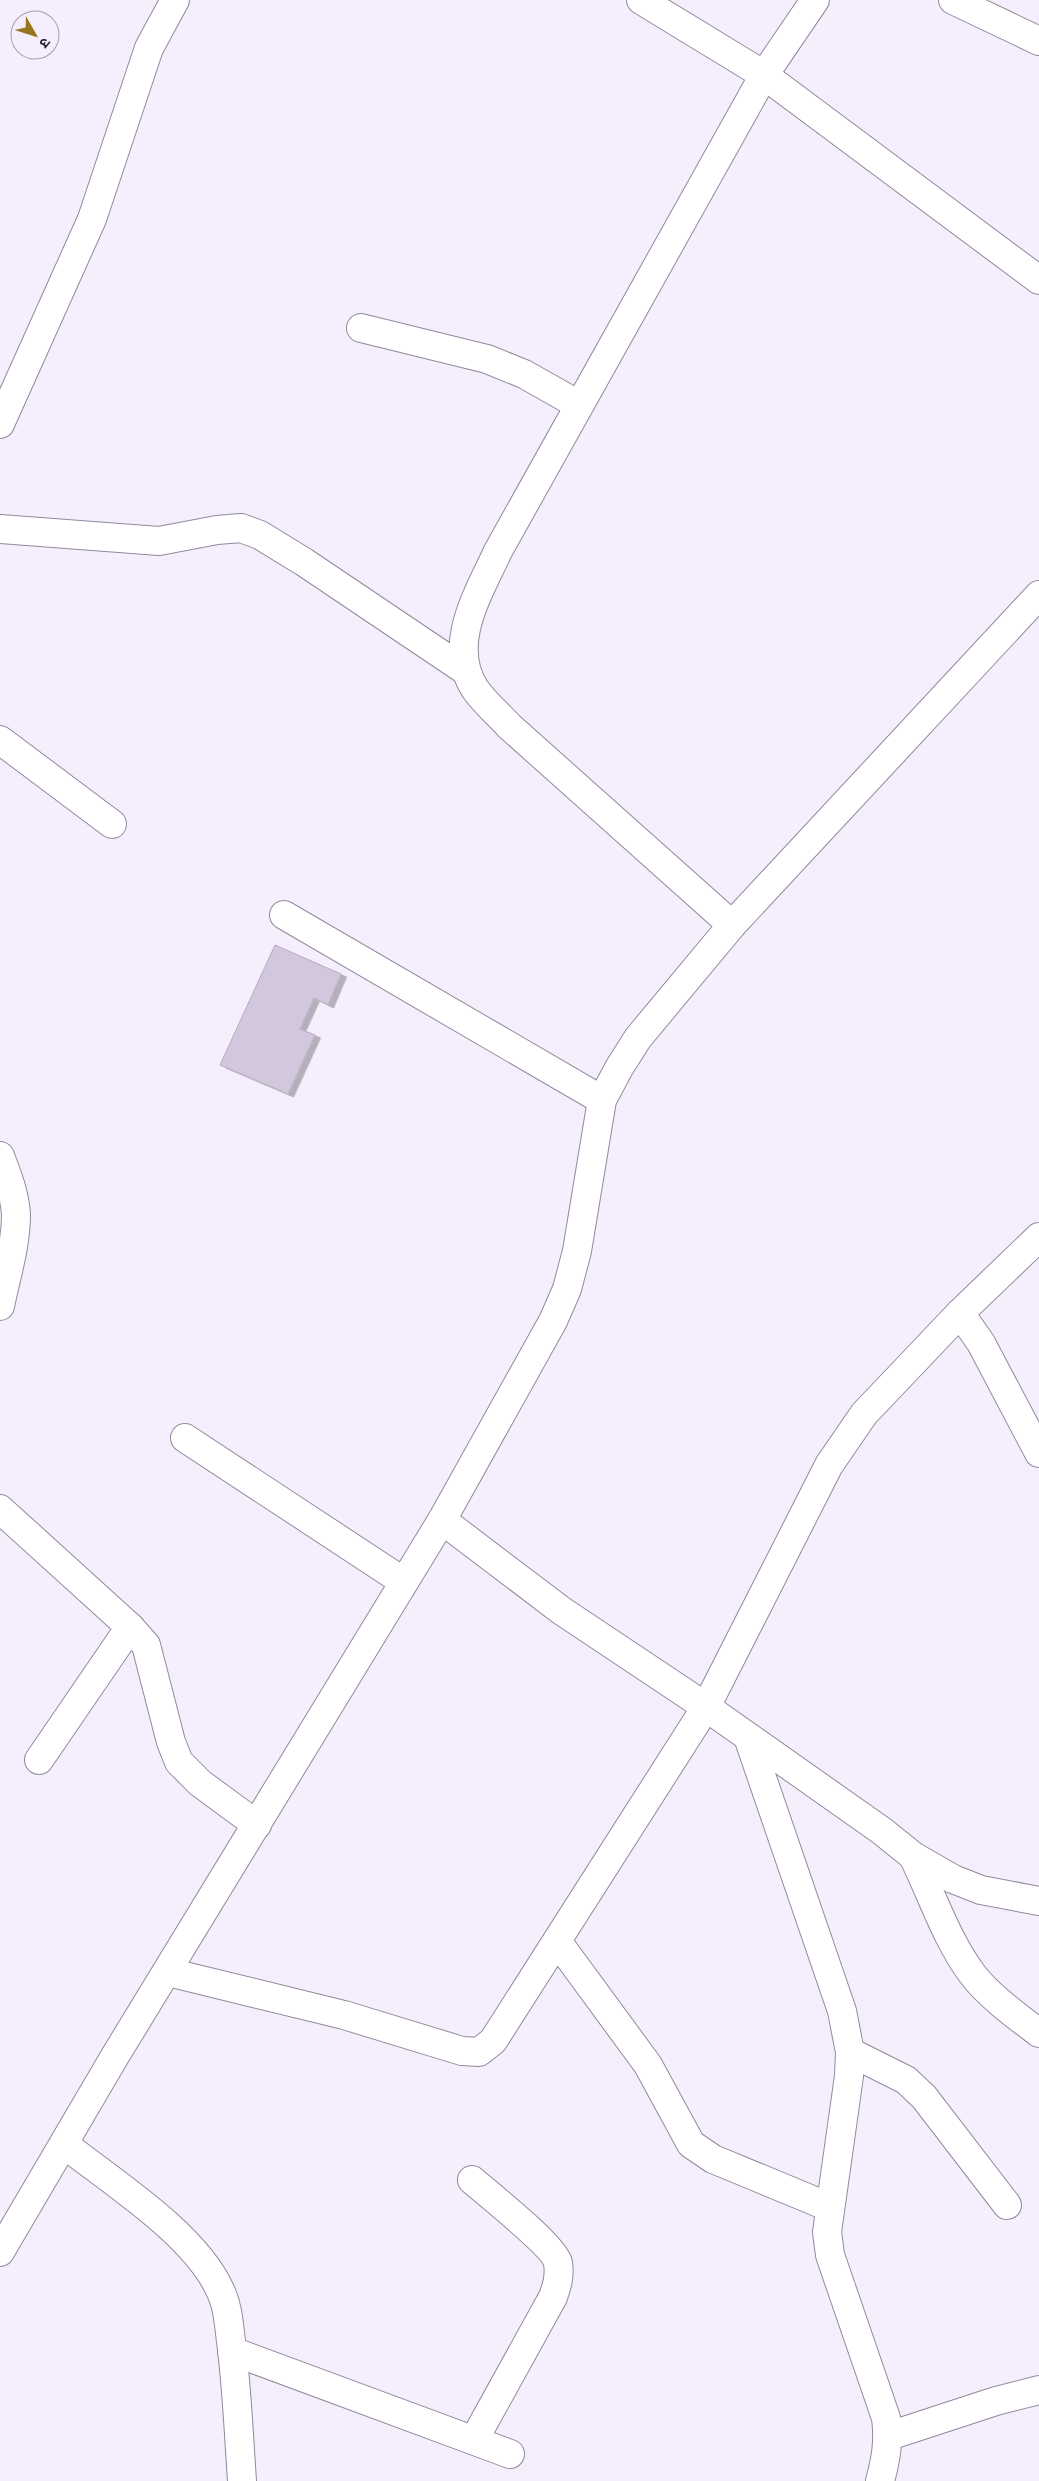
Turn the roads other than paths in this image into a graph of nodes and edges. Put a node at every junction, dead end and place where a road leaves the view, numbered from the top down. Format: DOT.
graph roads {
  1 [pos="175,0"];
  2 [pos="641,0"];
  3 [pos="815,0"];
  4 [pos="953,0"];
  5 [pos="1039,41"];
  6 [pos="764,75"];
  7 [pos="1039,280"];
  8 [pos="361,328"];
  9 [pos="579,406"];
  10 [pos="0,424"];
  11 [pos="0,529"];
  12 [pos="1039,595"];
  13 [pos="466,671"];
  14 [pos="0,740"];
  15 [pos="112,824"];
  16 [pos="284,915"];
  17 [pos="732,925"];
  18 [pos="602,1100"];
  19 [pos="0,1156"];
  20 [pos="1039,1237"];
  21 [pos="0,1306"];
  22 [pos="960,1313"];
  23 [pos="185,1438"];
  24 [pos="1039,1453"];
  25 [pos="0,1509"];
  26 [pos="442,1520"];
  27 [pos="404,1582"];
  28 [pos="130,1627"];
  29 [pos="706,1707"];
  30 [pos="748,1737"];
  31 [pos="38,1760"];
  32 [pos="257,1825"];
  33 [pos="913,1856"];
  34 [pos="1039,1901"];
  35 [pos="556,1941"];
  36 [pos="168,1972"];
  37 [pos="1039,2033"];
  38 [pos="850,2052"];
  39 [pos="64,2144"];
  40 [pos="472,2180"];
  41 [pos="1007,2205"];
  42 [pos="829,2207"];
  43 [pos="0,2252"];
  44 [pos="232,2350"];
  45 [pos="1039,2390"];
  46 [pos="889,2436"];
  47 [pos="474,2440"];
  48 [pos="510,2454"];
  49 [pos="889,2477"];
  50 [pos="242,2481"];
  1 -- 10 [label="street"];
  2 -- 6 [label="street"];
  3 -- 6 [label="street"];
  4 -- 5 [label="street"];
  6 -- 7 [label="street"];
  6 -- 9 [label="street"];
  8 -- 9 [label="street"];
  9 -- 13 [label="street"];
  11 -- 13 [label="street"];
  12 -- 17 [label="street"];
  13 -- 17 [label="street"];
  14 -- 15 [label="street"];
  16 -- 18 [label="street"];
  17 -- 18 [label="street"];
  18 -- 26 [label="street"];
  19 -- 21 [label="street"];
  20 -- 22 [label="street"];
  22 -- 24 [label="street"];
  22 -- 29 [label="street"];
  23 -- 27 [label="street"];
  25 -- 28 [label="street"];
  26 -- 27 [label="street"];
  26 -- 29 [label="street"];
  27 -- 32 [label="street"];
  28 -- 31 [label="street"];
  28 -- 32 [label="street"];
  29 -- 30 [label="street"];
  29 -- 35 [label="street"];
  30 -- 33 [label="street"];
  30 -- 38 [label="street"];
  32 -- 36 [label="street"];
  33 -- 34 [label="street"];
  33 -- 37 [label="street"];
  35 -- 36 [label="street"];
  35 -- 42 [label="street"];
  36 -- 39 [label="street"];
  38 -- 41 [label="street"];
  38 -- 42 [label="street"];
  39 -- 43 [label="street"];
  39 -- 44 [label="street"];
  40 -- 47 [label="street"];
  42 -- 46 [label="street"];
  44 -- 47 [label="street"];
  44 -- 50 [label="street"];
  45 -- 46 [label="street"];
  46 -- 49 [label="street"];
  47 -- 48 [label="street"];
}
